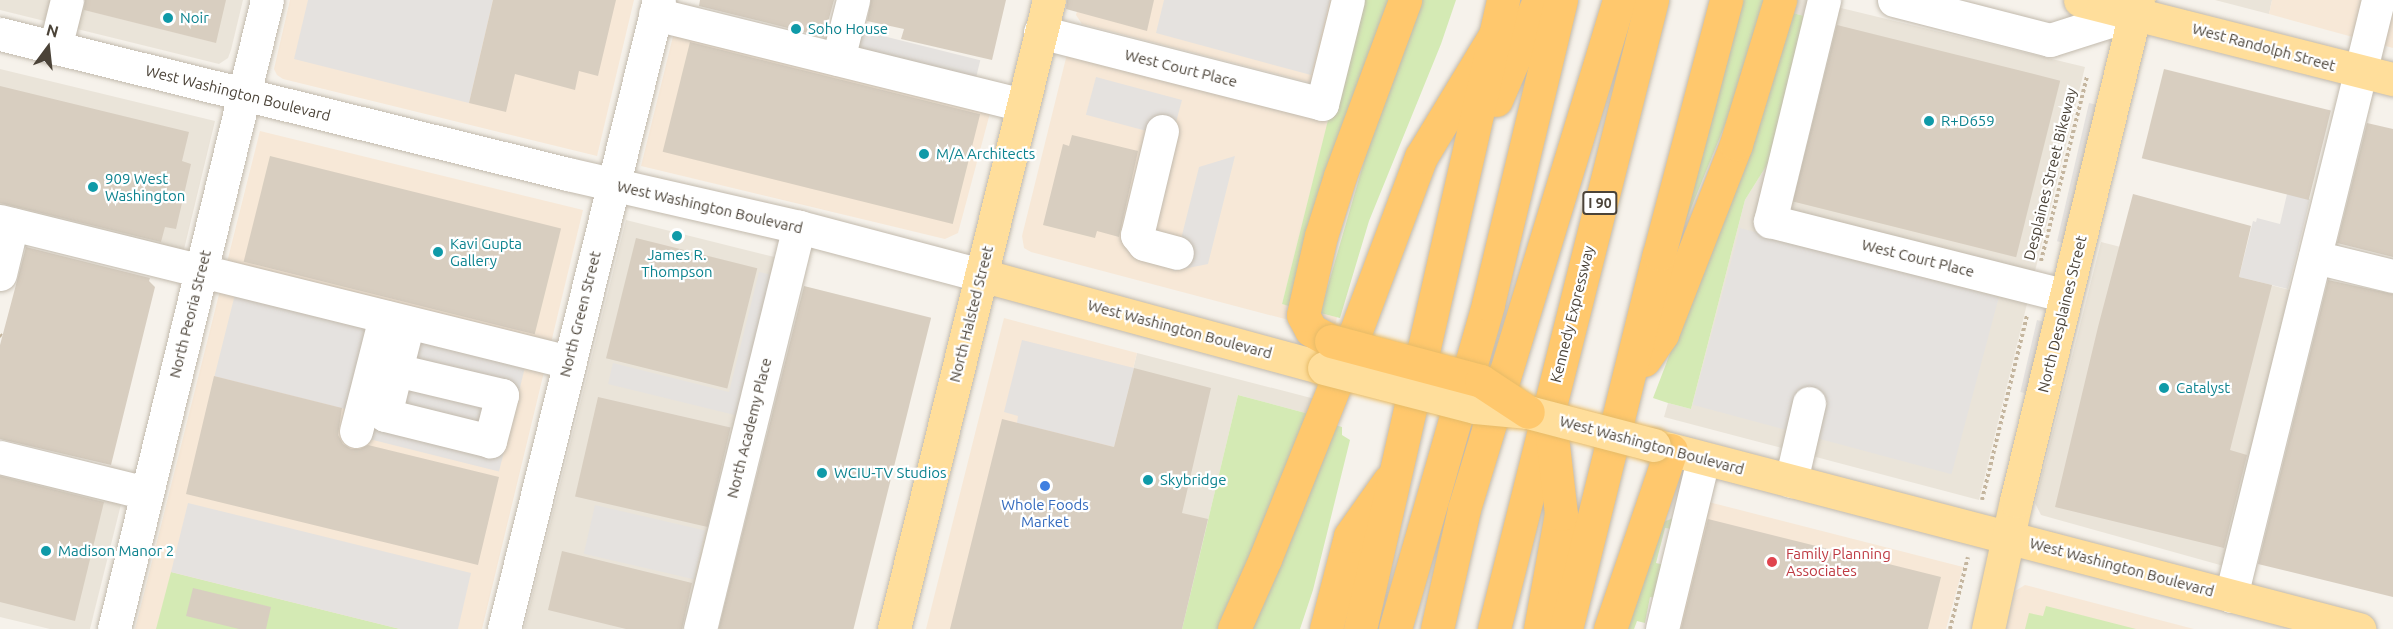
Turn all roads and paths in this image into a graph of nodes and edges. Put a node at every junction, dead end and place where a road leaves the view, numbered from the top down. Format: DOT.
graph roads {
  1 [pos="67,0"];
  2 [pos="267,0"];
  3 [pos="853,0"];
  4 [pos="1049,0"];
  5 [pos="1348,0"];
  6 [pos="1405,0"];
  7 [pos="1503,0"];
  8 [pos="1539,0"];
  9 [pos="1561,0"];
  10 [pos="1619,0"];
  11 [pos="1652,0"];
  12 [pos="1726,0"];
  13 [pos="1780,0"];
  14 [pos="1824,0"];
  15 [pos="1894,0"];
  16 [pos="2080,0"];
  17 [pos="2378,0"];
  18 [pos="2132,4"];
  19 [pos="657,7"];
  20 [pos="1040,32"];
  21 [pos="0,34"];
  22 [pos="1495,34"];
  23 [pos="55,48"];
  24 [pos="838,59"];
  25 [pos="2361,72"];
  26 [pos="2393,79"];
  27 [pos="2085,80"];
  28 [pos="244,95"];
  29 [pos="1023,105"];
  30 [pos="1162,131"];
  31 [pos="1467,166"];
  32 [pos="612,184"];
  33 [pos="6,223"];
  34 [pos="799,227"];
  35 [pos="1177,253"];
  36 [pos="2315,256"];
  37 [pos="2041,262"];
  38 [pos="201,271"];
  39 [pos="0,274"];
  40 [pos="981,275"];
  41 [pos="2393,276"];
  42 [pos="2066,296"];
  43 [pos="2030,307"];
  44 [pos="396,320"];
  45 [pos="1327,355"];
  46 [pos="569,362"];
  47 [pos="396,370"];
  48 [pos="1629,381"];
  49 [pos="1809,403"];
  50 [pos="1538,409"];
  51 [pos="356,431"];
  52 [pos="1663,447"];
  53 [pos="0,457"];
  54 [pos="1703,459"];
  55 [pos="1399,468"];
  56 [pos="1791,481"];
  57 [pos="1986,484"];
  58 [pos="147,494"];
  59 [pos="2008,537"];
  60 [pos="1961,586"];
  61 [pos="2231,596"];
  62 [pos="114,629"];
  63 [pos="504,629"];
  64 [pos="700,629"];
  65 [pos="894,629"];
  66 [pos="1234,629"];
  67 [pos="1326,629"];
  68 [pos="1360,629"];
  69 [pos="1395,629"];
  70 [pos="1437,629"];
  71 [pos="1494,629"];
  72 [pos="1540,629"];
  73 [pos="1566,629"];
  74 [pos="1610,629"];
  75 [pos="1662,629"];
  76 [pos="1950,629"];
  77 [pos="1988,629"];
  78 [pos="2359,629"];
  1 -- 23 [label="street"];
  2 -- 28 [label="street, North Peoria Street"];
  3 -- 24 [label="street"];
  4 -- 20 [label="main road, North Halsted Street"];
  5 -- 20 [label="street, West Court Place"];
  6 -- 45 [label="highway"];
  7 -- 22 [label="highway"];
  8 -- 31 [label="highway"];
  9 -- 69 [label="highway"];
  10 -- 70 [label="highway"];
  11 -- 50 [label="highway, Kennedy Expressway / I 90"];
  12 -- 48 [label="highway"];
  13 -- 48 [label="highway"];
  14 -- 42 [label="street, West Court Place"];
  15 -- 18 [label="street"];
  16 -- 18 [label="main road, West Randolph Street"];
  17 -- 25 [label="street"];
  18 -- 25 [label="main road, West Randolph Street"];
  18 -- 42 [label="main road, North Desplaines Street"];
  19 -- 24 [label="street"];
  19 -- 32 [label="street, North Green Street"];
  20 -- 29 [label="main road, North Halsted Street"];
  21 -- 23 [label="street, West Washington Boulevard"];
  22 -- 31 [label="highway"];
  22 -- 66 [label="highway"];
  23 -- 28 [label="street, West Washington Boulevard"];
  24 -- 29 [label="street"];
  25 -- 26 [label="main road, West Randolph Street"];
  25 -- 36 [label="street"];
  27 -- 37 [label="path, Desplaines Street Bikeway"];
  28 -- 32 [label="street, West Washington Boulevard"];
  28 -- 38 [label="street, North Peoria Street"];
  29 -- 40 [label="main road, North Halsted Street"];
  30 -- 35 [label="street"];
  31 -- 55 [label="highway"];
  32 -- 34 [label="street, West Washington Boulevard"];
  32 -- 46 [label="street, North Green Street"];
  33 -- 38 [label="street"];
  33 -- 39 [label="street"];
  34 -- 40 [label="street, West Washington Boulevard"];
  34 -- 64 [label="street, North Academy Place"];
  36 -- 41 [label="street"];
  36 -- 61 [label="street"];
  38 -- 44 [label="street"];
  38 -- 58 [label="street, North Peoria Street"];
  40 -- 45 [label="main road, West Washington Boulevard"];
  40 -- 65 [label="main road, North Halsted Street"];
  42 -- 59 [label="main road, North Desplaines Street"];
  43 -- 57 [label="path"];
  44 -- 46 [label="street"];
  44 -- 47 [label="street"];
  44 -- 51 [label="street"];
  45 -- 50 [label="highway, bridge"];
  46 -- 63 [label="street, North Green Street"];
  48 -- 73 [label="highway"];
  49 -- 56 [label="street"];
  50 -- 52 [label="main road, West Washington Boulevard, bridge"];
  50 -- 71 [label="highway, Kennedy Expressway / I 90"];
  50 -- 72 [label="highway, I 90"];
  52 -- 54 [label="main road, West Washington Boulevard"];
  52 -- 74 [label="highway"];
  53 -- 58 [label="street"];
  54 -- 56 [label="main road, West Washington Boulevard"];
  54 -- 75 [label="street"];
  55 -- 67 [label="highway"];
  55 -- 68 [label="highway"];
  56 -- 59 [label="main road, West Washington Boulevard"];
  58 -- 62 [label="street, North Peoria Street"];
  59 -- 61 [label="main road, West Washington Boulevard"];
  59 -- 77 [label="main road, North Desplaines Street"];
  60 -- 76 [label="path"];
  61 -- 78 [label="main road, West Washington Boulevard"];
}
